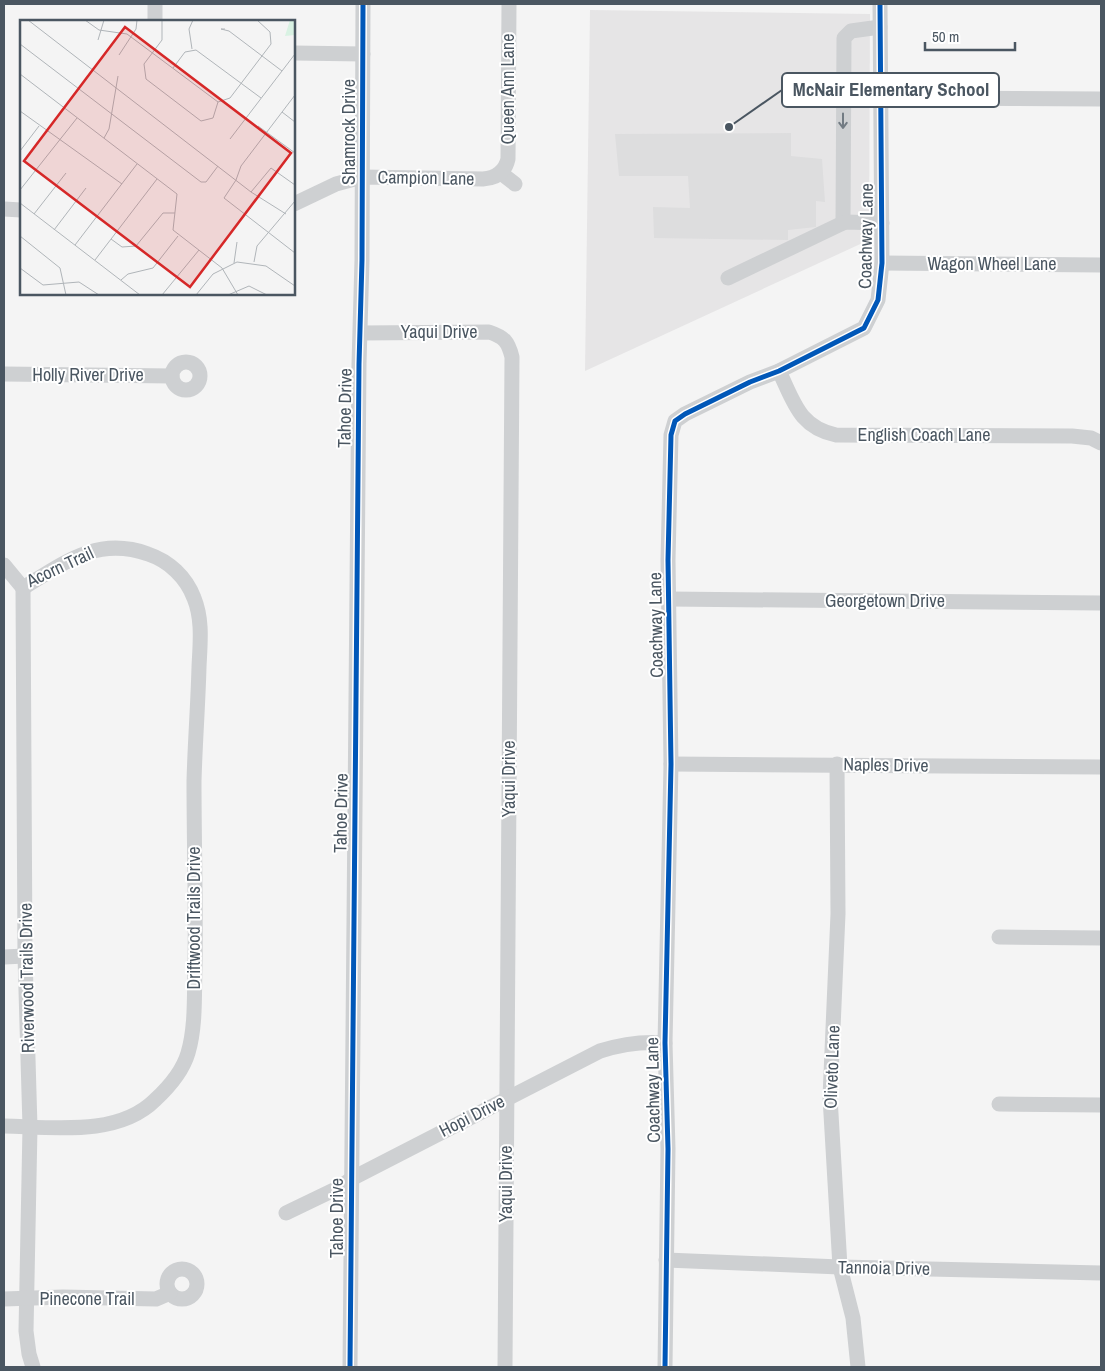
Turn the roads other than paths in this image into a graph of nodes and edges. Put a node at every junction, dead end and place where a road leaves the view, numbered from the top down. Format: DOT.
graph roads {
  1 [pos="155,4"];
  2 [pos="363,4"];
  3 [pos="509,4"];
  4 [pos="880,4"];
  5 [pos="155,20"];
  6 [pos="880,27"];
  7 [pos="295,53"];
  8 [pos="363,54"];
  9 [pos="880,98"];
  10 [pos="1101,99"];
  11 [pos="501,173"];
  12 [pos="362,178"];
  13 [pos="515,184"];
  14 [pos="295,204"];
  15 [pos="4,209"];
  16 [pos="20,210"];
  17 [pos="843,223"];
  18 [pos="882,223"];
  19 [pos="362,260"];
  20 [pos="882,263"];
  21 [pos="1101,265"];
  22 [pos="728,278"];
  23 [pos="361,333"];
  24 [pos="779,371"];
  25 [pos="4,374"];
  26 [pos="172,376"];
  27 [pos="1101,444"];
  28 [pos="4,565"];
  29 [pos="178,573"];
  30 [pos="23,588"];
  31 [pos="669,599"];
  32 [pos="1101,603"];
  33 [pos="671,764"];
  34 [pos="837,764"];
  35 [pos="1101,767"];
  36 [pos="999,937"];
  37 [pos="1101,938"];
  38 [pos="25,956"];
  39 [pos="4,957"];
  40 [pos="665,1042"];
  41 [pos="507,1099"];
  42 [pos="999,1104"];
  43 [pos="1101,1105"];
  44 [pos="4,1126"];
  45 [pos="30,1127"];
  46 [pos="351,1179"];
  47 [pos="286,1213"];
  48 [pos="666,1260"];
  49 [pos="840,1267"];
  50 [pos="1101,1272"];
  51 [pos="170,1292"];
  52 [pos="4,1299"];
  53 [pos="26,1299"];
  54 [pos="33,1367"];
  55 [pos="350,1367"];
  56 [pos="504,1367"];
  57 [pos="665,1367"];
  58 [pos="858,1367"];
  1 -- 5 [label="street"];
  2 -- 8 [label="street, Shamrock Drive"];
  3 -- 11 [label="street, Queen Ann Lane"];
  4 -- 6 [label="street, Coachway Lane"];
  6 -- 9 [label="street, Coachway Lane"];
  6 -- 17 [label="street, one-way"];
  7 -- 8 [label="street"];
  8 -- 12 [label="street, Shamrock Drive"];
  9 -- 10 [label="street"];
  9 -- 18 [label="street, Coachway Lane"];
  11 -- 12 [label="street, Campion Lane"];
  11 -- 13 [label="street"];
  12 -- 14 [label="street, Campion Lane"];
  12 -- 19 [label="street, Shamrock Drive"];
  15 -- 16 [label="street"];
  17 -- 18 [label="street"];
  17 -- 22 [label="street"];
  18 -- 20 [label="street, Coachway Lane"];
  19 -- 23 [label="street, Tahoe Drive"];
  20 -- 21 [label="street, Wagon Wheel Lane"];
  20 -- 24 [label="street, Coachway Lane"];
  23 -- 41 [label="street, Yaqui Drive"];
  23 -- 46 [label="street, Tahoe Drive"];
  24 -- 27 [label="street, English Coach Lane"];
  24 -- 31 [label="street, Coachway Lane"];
  25 -- 26 [label="street, Holly River Drive"];
  28 -- 30 [label="street, Acorn Trail"];
  29 -- 30 [label="street, Acorn Trail"];
  29 -- 45 [label="street, Driftwood Trails Drive"];
  30 -- 38 [label="street, Riverwood Trails Drive"];
  31 -- 32 [label="street, Georgetown Drive"];
  31 -- 33 [label="street, Coachway Lane"];
  33 -- 34 [label="street, Naples Drive"];
  33 -- 40 [label="street, Coachway Lane"];
  34 -- 35 [label="street, Naples Drive"];
  34 -- 49 [label="street, Oliveto Lane"];
  36 -- 37 [label="street"];
  38 -- 39 [label="street"];
  38 -- 45 [label="street, Riverwood Trails Drive"];
  40 -- 41 [label="street, Hopi Drive"];
  40 -- 48 [label="street, Coachway Lane"];
  41 -- 46 [label="street, Hopi Drive"];
  41 -- 56 [label="street, Yaqui Drive"];
  42 -- 43 [label="street"];
  44 -- 45 [label="street, Driftwood Trails Drive"];
  45 -- 53 [label="street, Riverwood Trails Drive"];
  46 -- 47 [label="street, Hopi Drive"];
  46 -- 55 [label="street, Tahoe Drive"];
  48 -- 49 [label="street, Tannoia Drive"];
  48 -- 57 [label="street, Coachway Lane"];
  49 -- 50 [label="street, Tannoia Drive"];
  49 -- 58 [label="street, Oliveto Lane"];
  51 -- 53 [label="street, Pinecone Trail"];
  52 -- 53 [label="street, Pinecone Trail"];
  53 -- 54 [label="street, Riverwood Trails Drive"];
}
